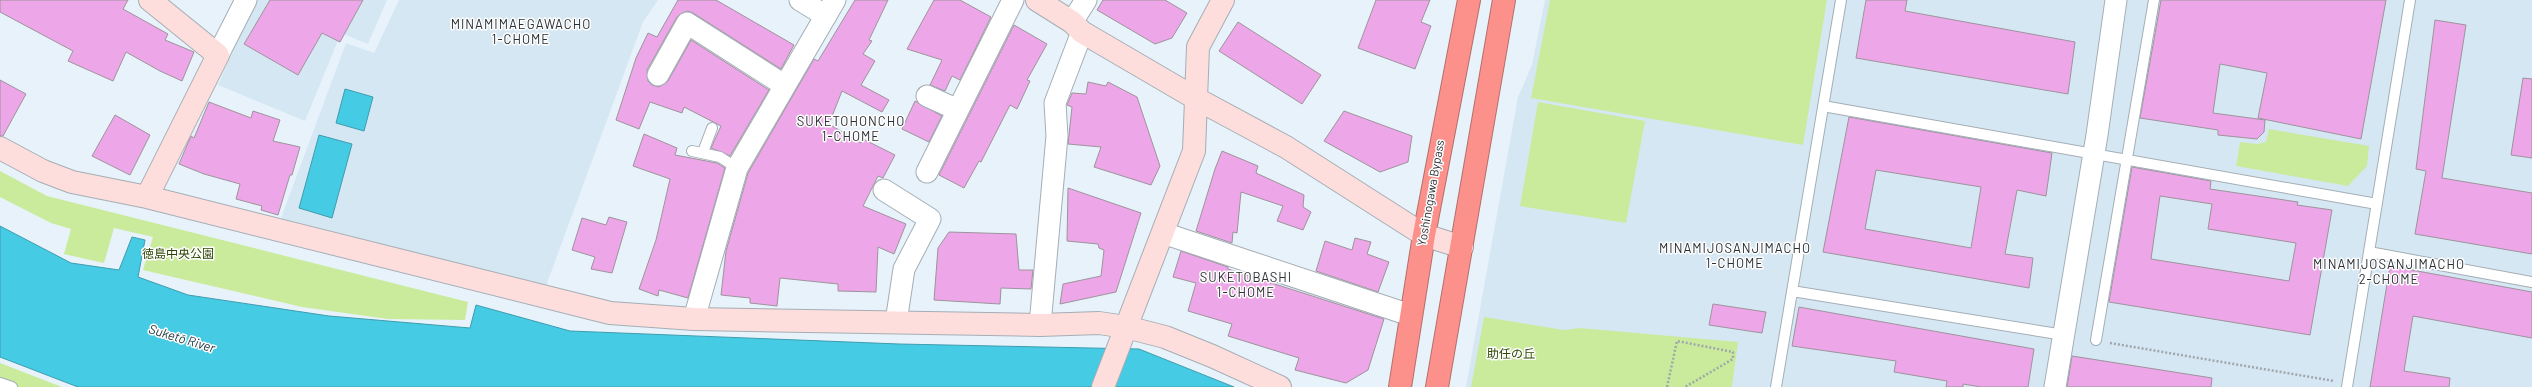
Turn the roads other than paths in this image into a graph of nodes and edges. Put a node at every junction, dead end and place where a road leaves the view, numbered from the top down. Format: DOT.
graph roads {
  1 [pos="150,0"];
  2 [pos="246,0"];
  3 [pos="800,0"];
  4 [pos="1013,0"];
  5 [pos="1037,0"];
  6 [pos="1086,0"];
  7 [pos="1223,0"];
  8 [pos="1469,0"];
  9 [pos="1504,0"];
  10 [pos="1841,0"];
  11 [pos="2116,0"];
  12 [pos="2154,0"];
  13 [pos="2410,0"];
  14 [pos="830,8"];
  15 [pos="1077,27"];
  16 [pos="218,55"];
  17 [pos="658,75"];
  18 [pos="784,85"];
  19 [pos="926,96"];
  20 [pos="1195,98"];
  21 [pos="1823,106"];
  22 [pos="958,110"];
  23 [pos="712,128"];
  24 [pos="0,148"];
  25 [pos="692,151"];
  26 [pos="704,152"];
  27 [pos="2094,153"];
  28 [pos="2128,159"];
  29 [pos="737,168"];
  30 [pos="927,172"];
  31 [pos="884,190"];
  32 [pos="147,196"];
  33 [pos="2377,204"];
  34 [pos="1163,233"];
  35 [pos="1424,235"];
  36 [pos="1462,247"];
  37 [pos="2369,252"];
  38 [pos="2532,282"];
  39 [pos="1792,291"];
  40 [pos="1410,315"];
  41 [pos="694,319"];
  42 [pos="896,322"];
  43 [pos="1040,325"];
  44 [pos="1123,335"];
  45 [pos="2064,335"];
  46 [pos="2096,340"];
  47 [pos="0,383"];
  48 [pos="2348,385"];
  49 [pos="12,387"];
  50 [pos="1102,387"];
  51 [pos="1280,387"];
  52 [pos="1400,387"];
  53 [pos="1437,387"];
  54 [pos="1776,387"];
  55 [pos="2056,387"];
  1 -- 16 [label="street"];
  2 -- 16 [label="street"];
  3 -- 14 [label="street"];
  4 -- 22 [label="street"];
  5 -- 15 [label="street"];
  6 -- 15 [label="street"];
  7 -- 20 [label="street"];
  8 -- 35 [label="highway, Yoshinogawa Bypass"];
  9 -- 36 [label="highway"];
  10 -- 21 [label="lane"];
  11 -- 27 [label="street"];
  12 -- 28 [label="lane"];
  13 -- 33 [label="lane"];
  14 -- 18 [label="street"];
  15 -- 20 [label="street"];
  15 -- 43 [label="street"];
  16 -- 32 [label="street"];
  17 -- 18 [label="street"];
  18 -- 29 [label="street"];
  19 -- 22 [label="street"];
  20 -- 34 [label="street"];
  20 -- 35 [label="street"];
  21 -- 27 [label="lane"];
  21 -- 39 [label="lane"];
  22 -- 30 [label="street"];
  23 -- 26 [label="lane"];
  24 -- 32 [label="street"];
  25 -- 26 [label="lane"];
  26 -- 29 [label="lane"];
  27 -- 28 [label="lane"];
  27 -- 45 [label="street"];
  28 -- 33 [label="lane"];
  28 -- 46 [label="lane"];
  29 -- 41 [label="street"];
  31 -- 42 [label="street"];
  32 -- 41 [label="street"];
  33 -- 37 [label="lane"];
  34 -- 40 [label="street"];
  34 -- 44 [label="street"];
  35 -- 36 [label="street"];
  35 -- 40 [label="highway, Yoshinogawa Bypass"];
  36 -- 53 [label="highway"];
  37 -- 38 [label="lane"];
  37 -- 48 [label="lane"];
  39 -- 45 [label="lane"];
  39 -- 54 [label="lane"];
  40 -- 52 [label="highway, Yoshinogawa Bypass"];
  41 -- 42 [label="street"];
  42 -- 43 [label="street"];
  43 -- 44 [label="street"];
  44 -- 50 [label="street"];
  44 -- 51 [label="street"];
  45 -- 55 [label="street"];
  47 -- 49 [label="lane"];
}
